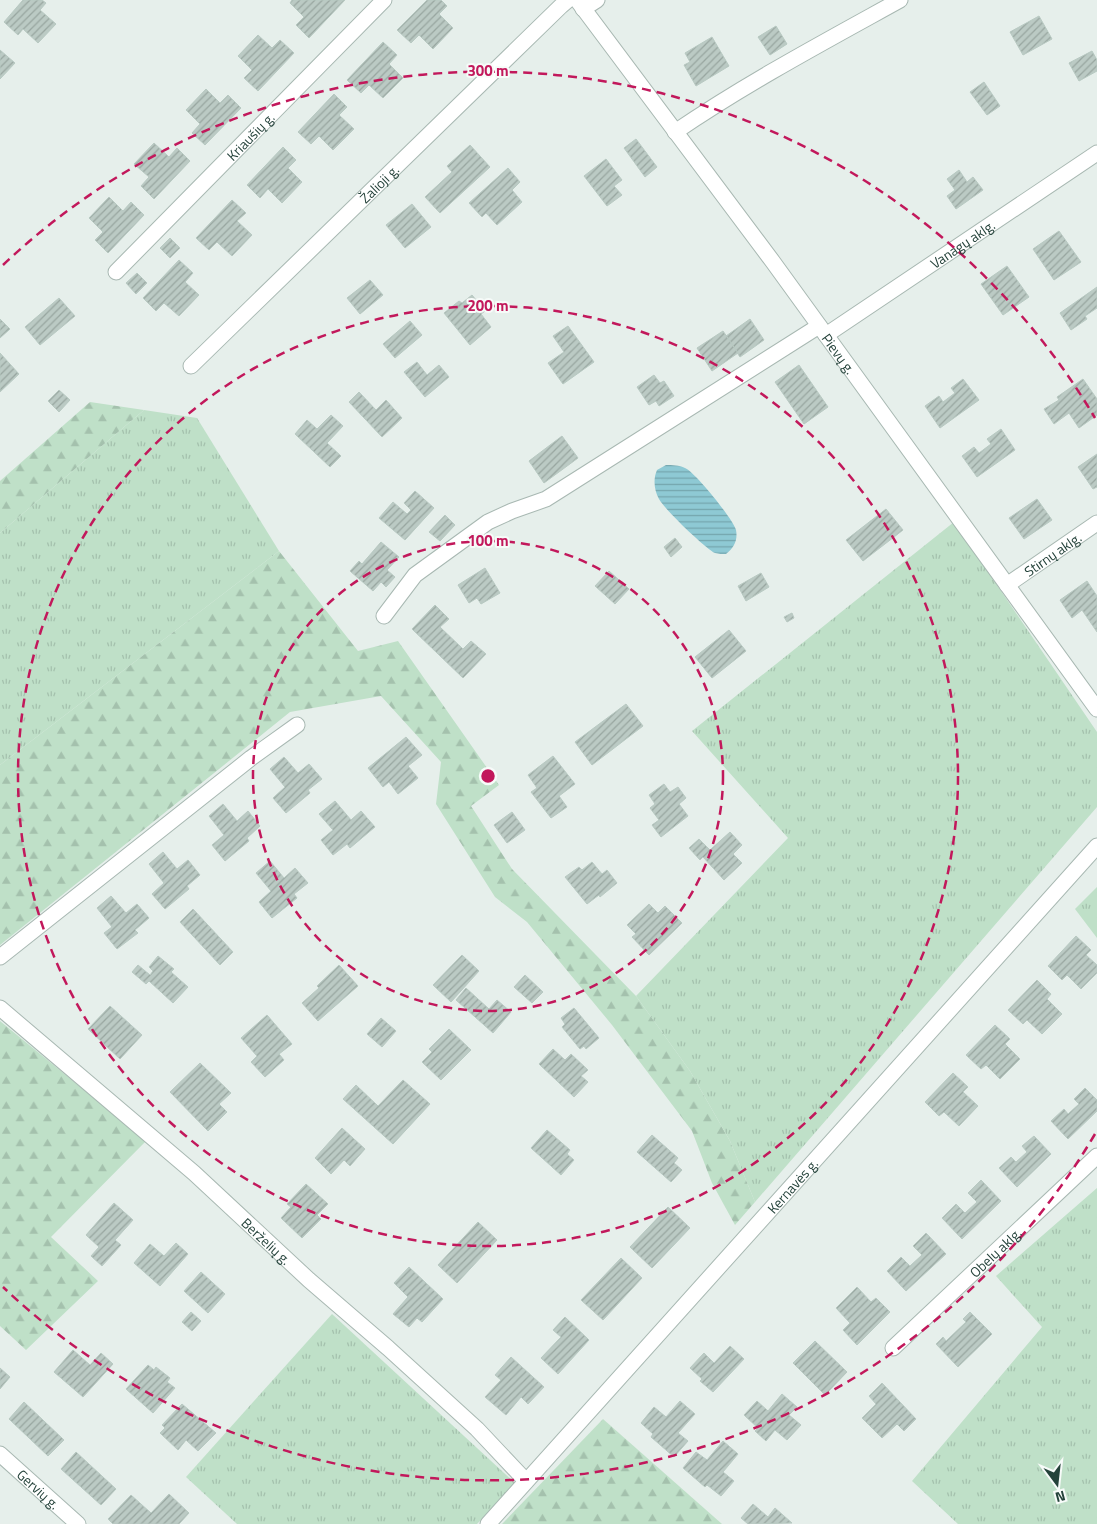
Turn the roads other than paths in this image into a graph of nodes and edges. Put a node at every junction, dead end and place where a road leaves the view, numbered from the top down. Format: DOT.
graph roads {
  1 [pos="384,0"];
  2 [pos="568,0"];
  3 [pos="597,0"];
  4 [pos="900,0"];
  5 [pos="580,4"];
  6 [pos="675,132"];
  7 [pos="1097,153"];
  8 [pos="116,272"];
  9 [pos="823,331"];
  10 [pos="191,366"];
  11 [pos="1097,523"];
  12 [pos="1007,585"];
  13 [pos="384,616"];
  14 [pos="1097,709"];
  15 [pos="297,725"];
  16 [pos="1097,846"];
  17 [pos="0,957"];
  18 [pos="0,1008"];
  19 [pos="1097,1156"];
  20 [pos="893,1348"];
  21 [pos="0,1454"];
  22 [pos="526,1481"];
  23 [pos="78,1524"];
  24 [pos="488,1524"];
  1 -- 8 [label="street, Kriaušių g."];
  2 -- 10 [label="street, Žalioji g."];
  3 -- 5 [label="street"];
  4 -- 6 [label="street"];
  5 -- 6 [label="street, Pievų g."];
  6 -- 9 [label="street, Pievų g."];
  7 -- 9 [label="street, Vanagų aklg."];
  9 -- 12 [label="street, Pievų g."];
  9 -- 13 [label="street, Vanagų aklg."];
  11 -- 12 [label="street, Stirnų aklg."];
  12 -- 14 [label="street, Pievų g."];
  15 -- 17 [label="street"];
  16 -- 22 [label="street, Kernavės g."];
  18 -- 22 [label="street, Berželių g."];
  19 -- 20 [label="street, Obelų aklg."];
  21 -- 23 [label="street, Gervių g."];
  22 -- 24 [label="street, Kernavės g."];
}
